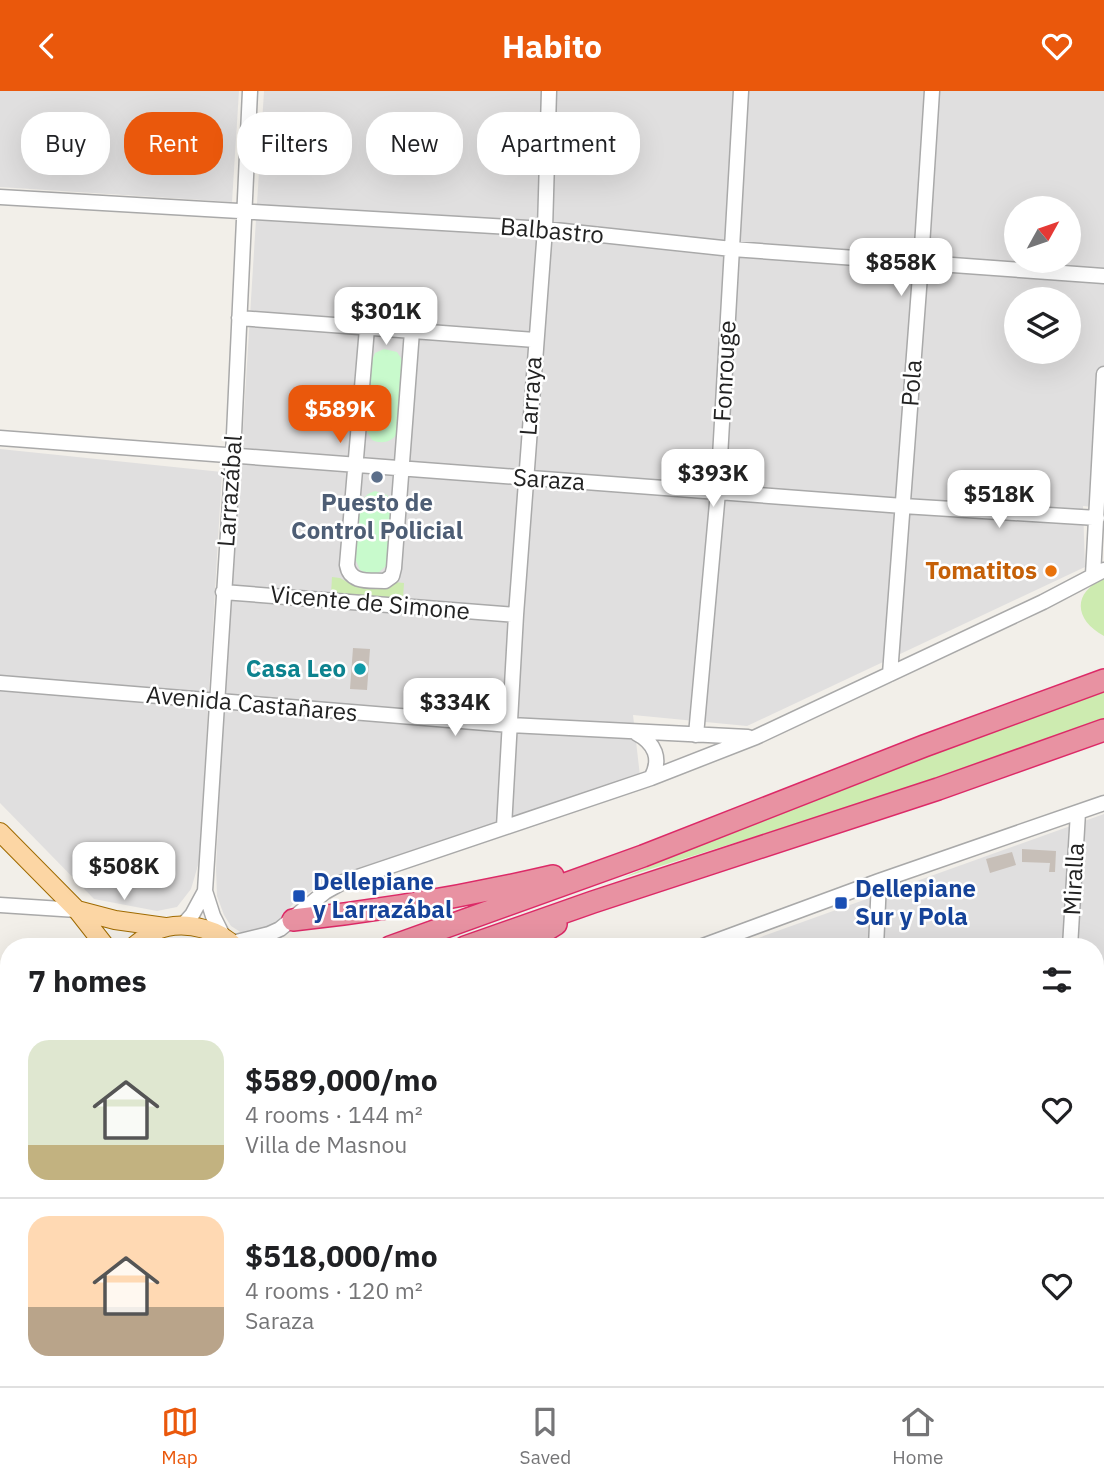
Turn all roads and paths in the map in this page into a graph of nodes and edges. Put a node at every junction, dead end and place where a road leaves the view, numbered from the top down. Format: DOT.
graph roads {
  1 [pos="250,91"];
  2 [pos="549,91"];
  3 [pos="741,91"];
  4 [pos="932,91"];
  5 [pos="0,197"];
  6 [pos="245,211"];
  7 [pos="545,229"];
  8 [pos="732,250"];
  9 [pos="921,262"];
  10 [pos="1104,276"];
  11 [pos="239,318"];
  12 [pos="367,328"];
  13 [pos="412,331"];
  14 [pos="535,340"];
  15 [pos="1104,374"];
  16 [pos="0,438"];
  17 [pos="233,456"];
  18 [pos="355,465"];
  19 [pos="402,469"];
  20 [pos="526,478"];
  21 [pos="718,492"];
  22 [pos="903,506"];
  23 [pos="1097,518"];
  24 [pos="1099,573"];
  25 [pos="223,591"];
  26 [pos="516,615"];
  27 [pos="890,674"];
  28 [pos="1104,680"];
  29 [pos="0,683"];
  30 [pos="217,702"];
  31 [pos="510,725"];
  32 [pos="1104,730"];
  33 [pos="635,732"];
  34 [pos="696,734"];
  35 [pos="756,737"];
  36 [pos="651,778"];
  37 [pos="1104,803"];
  38 [pos="1078,812"];
  39 [pos="504,827"];
  40 [pos="0,832"];
  41 [pos="643,856"];
  42 [pos="879,881"];
  43 [pos="205,891"];
  44 [pos="593,902"];
  45 [pos="0,905"];
  46 [pos="77,910"];
  47 [pos="293,920"];
  48 [pos="174,926"];
  49 [pos="99,938"];
  50 [pos="144,938"];
  51 [pos="222,938"];
  52 [pos="227,938"];
  53 [pos="250,938"];
  54 [pos="415,938"];
  55 [pos="491,938"];
  56 [pos="534,938"];
  57 [pos="725,938"];
  58 [pos="876,938"];
  59 [pos="1071,938"];
  1 -- 6 [label="street, Larrazábal"];
  2 -- 7 [label="street, Larraya"];
  3 -- 8 [label="street, Fonrouge"];
  4 -- 9 [label="street, Pola"];
  5 -- 6 [label="street, Balbastro"];
  6 -- 7 [label="street, Balbastro"];
  6 -- 11 [label="street, Larrazábal"];
  7 -- 8 [label="street, Balbastro"];
  7 -- 14 [label="street, Larraya"];
  8 -- 9 [label="street, Balbastro"];
  8 -- 21 [label="street, Fonrouge"];
  9 -- 10 [label="street, Balbastro"];
  9 -- 22 [label="street, Pola"];
  11 -- 12 [label="street"];
  11 -- 17 [label="street, Larrazábal"];
  12 -- 13 [label="street"];
  12 -- 18 [label="street"];
  13 -- 14 [label="street"];
  13 -- 19 [label="street"];
  14 -- 20 [label="street, Larraya"];
  15 -- 23 [label="street"];
  16 -- 17 [label="street, Saraza"];
  17 -- 18 [label="street, Saraza"];
  17 -- 25 [label="street, Larrazábal"];
  18 -- 19 [label="street, Saraza"];
  18 -- 19 [label="street, Vicente de Simone"];
  19 -- 20 [label="street, Saraza"];
  20 -- 21 [label="street, Saraza"];
  20 -- 26 [label="street, Larraya"];
  21 -- 22 [label="street, Saraza"];
  21 -- 34 [label="street, Fonrouge"];
  22 -- 23 [label="street, Saraza"];
  22 -- 27 [label="street, Pola"];
  23 -- 24 [label="street"];
  24 -- 27 [label="street"];
  25 -- 26 [label="street, Vicente de Simone"];
  25 -- 30 [label="street, Larrazábal"];
  26 -- 31 [label="street, Larraya"];
  27 -- 35 [label="street"];
  28 -- 41 [label="highway"];
  29 -- 30 [label="street, Avenida Castañares"];
  30 -- 31 [label="street, Avenida Castañares"];
  30 -- 43 [label="street, Larrazábal"];
  31 -- 33 [label="street, Avenida Castañares"];
  31 -- 39 [label="street, Larraya"];
  32 -- 44 [label="highway"];
  33 -- 34 [label="street, Avenida Castañares"];
  33 -- 36 [label="street"];
  34 -- 35 [label="street, Avenida Castañares"];
  35 -- 36 [label="street"];
  36 -- 39 [label="street"];
  37 -- 38 [label="street"];
  38 -- 42 [label="street"];
  38 -- 59 [label="street, Miralla"];
  39 -- 47 [label="street"];
  40 -- 46 [label="main road"];
  41 -- 47 [label="highway"];
  41 -- 54 [label="highway"];
  42 -- 57 [label="street"];
  42 -- 58 [label="street"];
  43 -- 48 [label="street, Larrazábal"];
  43 -- 52 [label="street, Larrazábal"];
  44 -- 55 [label="highway"];
  44 -- 56 [label="highway"];
  45 -- 46 [label="street"];
  46 -- 48 [label="main road"];
  46 -- 49 [label="main road"];
  47 -- 53 [label="street"];
  48 -- 50 [label="main road"];
  48 -- 51 [label="main road"];
}
